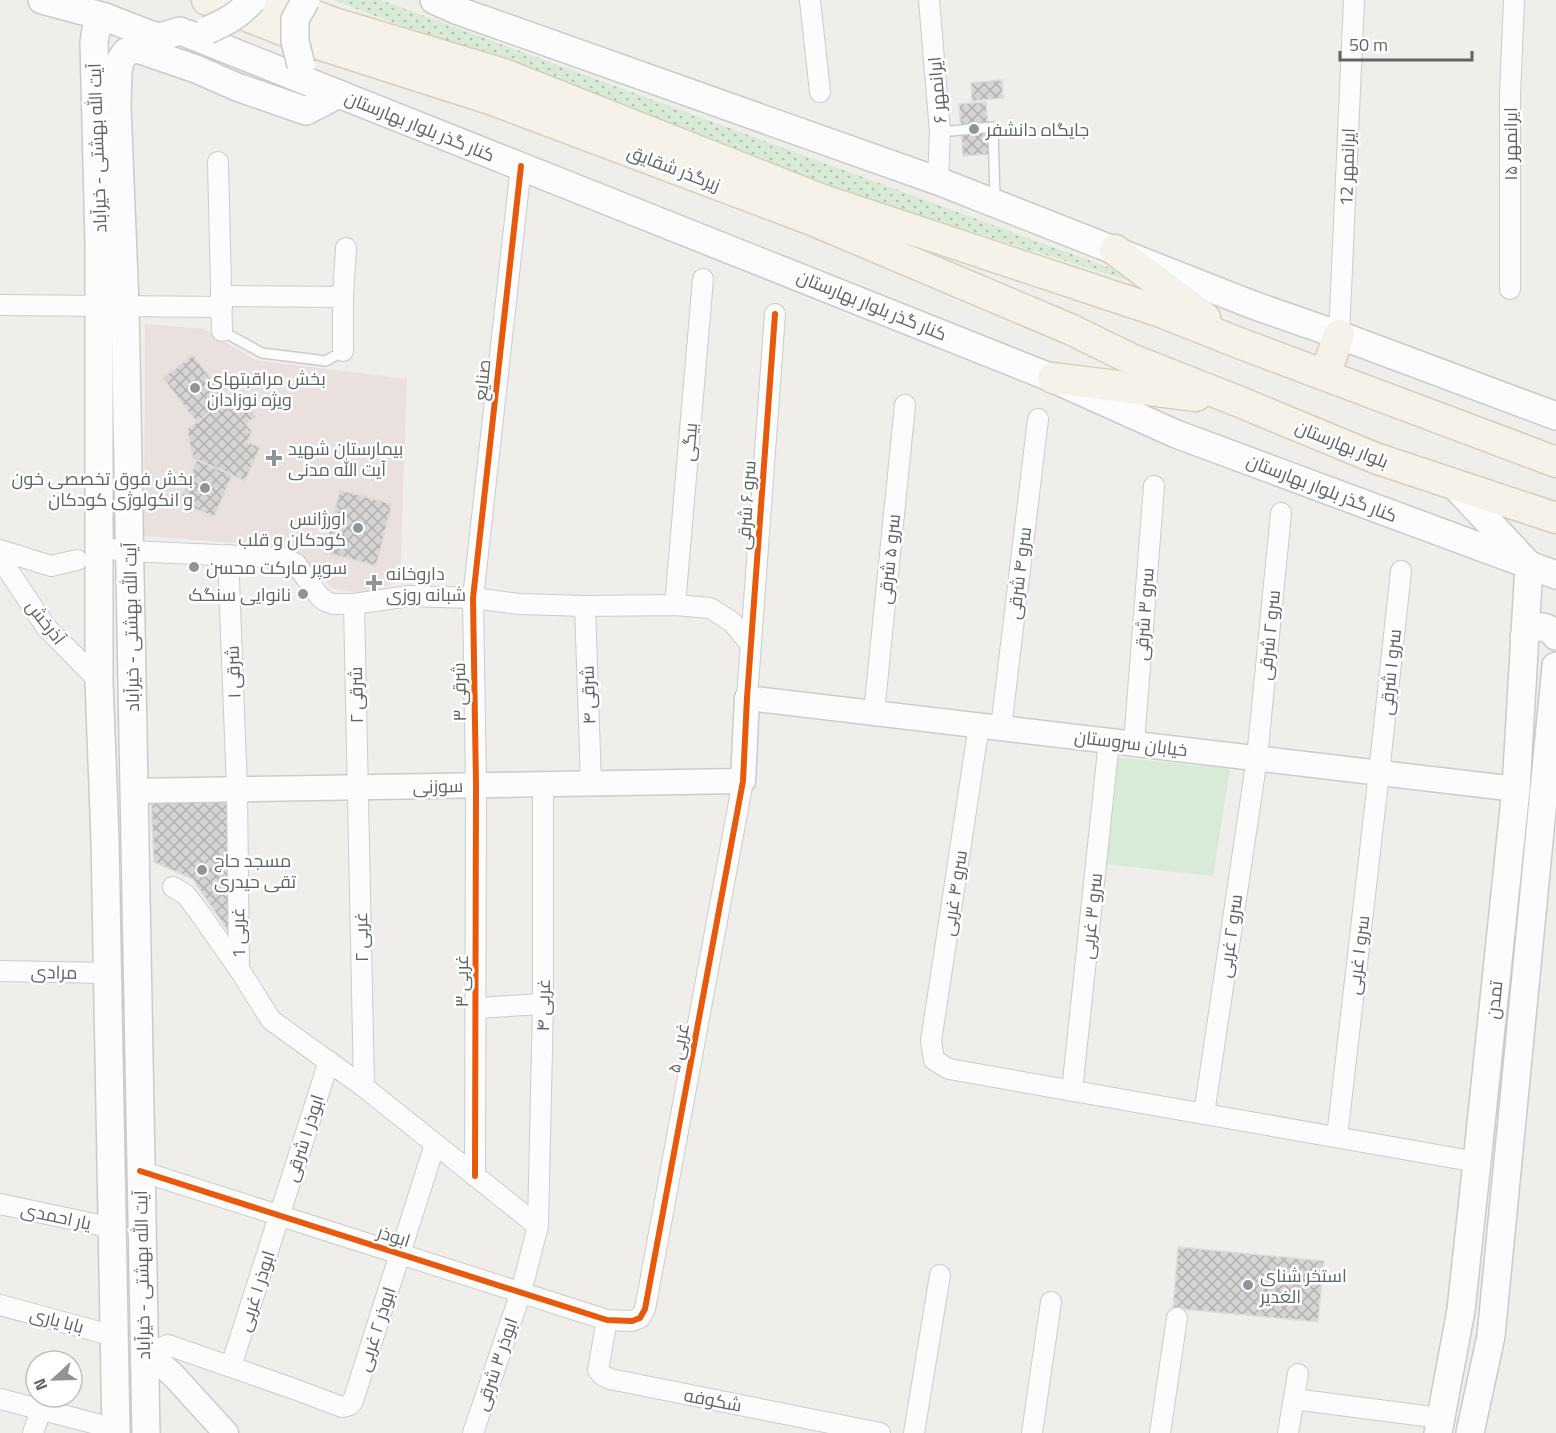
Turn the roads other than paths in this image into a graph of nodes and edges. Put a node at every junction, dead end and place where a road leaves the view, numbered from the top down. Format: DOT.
graph roads {
  1 [pos="42,0"];
  2 [pos="207,0"];
  3 [pos="252,0"];
  4 [pos="274,0"];
  5 [pos="306,0"];
  6 [pos="434,0"];
  7 [pos="810,0"];
  8 [pos="929,0"];
  9 [pos="1354,0"];
  10 [pos="1514,0"];
  11 [pos="101,9"];
  12 [pos="192,32"];
  13 [pos="820,92"];
  14 [pos="339,94"];
  15 [pos="940,132"];
  16 [pos="218,162"];
  17 [pos="521,166"];
  18 [pos="938,181"];
  19 [pos="995,202"];
  20 [pos="346,249"];
  21 [pos="1115,250"];
  22 [pos="704,279"];
  23 [pos="1510,289"];
  24 [pos="343,297"];
  25 [pos="222,302"];
  26 [pos="0,305"];
  27 [pos="112,305"];
  28 [pos="775,314"];
  29 [pos="222,331"];
  30 [pos="1339,335"];
  31 [pos="1239,343"];
  32 [pos="343,351"];
  33 [pos="1131,359"];
  34 [pos="1325,375"];
  35 [pos="1053,378"];
  36 [pos="1240,402"];
  37 [pos="905,405"];
  38 [pos="1556,416"];
  39 [pos="1038,419"];
  40 [pos="1556,462"];
  41 [pos="1454,485"];
  42 [pos="1154,486"];
  43 [pos="1281,513"];
  44 [pos="1556,518"];
  45 [pos="0,550"];
  46 [pos="129,551"];
  47 [pos="88,554"];
  48 [pos="228,555"];
  49 [pos="0,558"];
  50 [pos="1529,565"];
  51 [pos="1401,571"];
  52 [pos="1556,575"];
  53 [pos="473,598"];
  54 [pos="354,604"];
  55 [pos="675,605"];
  56 [pos="585,606"];
  57 [pos="1556,636"];
  58 [pos="1524,637"];
  59 [pos="751,645"];
  60 [pos="1556,666"];
  61 [pos="99,681"];
  62 [pos="747,698"];
  63 [pos="874,713"];
  64 [pos="990,727"];
  65 [pos="1109,741"];
  66 [pos="1134,743"];
  67 [pos="1257,758"];
  68 [pos="1379,772"];
  69 [pos="743,782"];
  70 [pos="543,784"];
  71 [pos="591,784"];
  72 [pos="476,785"];
  73 [pos="358,787"];
  74 [pos="237,789"];
  75 [pos="1516,789"];
  76 [pos="134,790"];
  77 [pos="104,792"];
  78 [pos="173,887"];
  79 [pos="239,969"];
  80 [pos="0,971"];
  81 [pos="108,973"];
  82 [pos="109,1003"];
  83 [pos="138,1004"];
  84 [pos="543,1004"];
  85 [pos="476,1008"];
  86 [pos="329,1061"];
  87 [pos="364,1087"];
  88 [pos="1072,1091"];
  89 [pos="1204,1114"];
  90 [pos="1337,1137"];
  91 [pos="435,1144"];
  92 [pos="1477,1162"];
  93 [pos="140,1171"];
  94 [pos="476,1176"];
  95 [pos="0,1204"];
  96 [pos="280,1215"];
  97 [pos="538,1226"];
  98 [pos="113,1228"];
  99 [pos="400,1253"];
  100 [pos="940,1275"];
  101 [pos="520,1292"];
  102 [pos="1052,1302"];
  103 [pos="0,1305"];
  104 [pos="640,1318"];
  105 [pos="1177,1318"];
  106 [pos="607,1320"];
  107 [pos="114,1336"];
  108 [pos="150,1354"];
  109 [pos="231,1366"];
  110 [pos="1298,1374"];
  111 [pos="0,1399"];
  112 [pos="1294,1399"];
  113 [pos="41,1410"];
  114 [pos="1439,1426"];
  115 [pos="116,1431"];
  116 [pos="33,1433"];
  117 [pos="146,1433"];
  118 [pos="226,1433"];
  119 [pos="473,1433"];
  120 [pos="880,1433"];
  121 [pos="914,1433"];
  122 [pos="1032,1433"];
  123 [pos="1160,1433"];
  124 [pos="1288,1433"];
  125 [pos="1470,1433"];
  1 -- 11 [label="main road"];
  2 -- 33 [label="main road, زیرگذر شقایق"];
  3 -- 12 [label="main road, bridge"];
  4 -- 31 [label="main road, زیرگذر شقایق"];
  5 -- 14 [label="main road, bridge"];
  6 -- 18 [label="main road"];
  7 -- 13 [label="street"];
  8 -- 15 [label="street, ایرانمهر ۶"];
  9 -- 30 [label="street, ایرانمهر 12"];
  10 -- 23 [label="street, ایرانمهر ۱۵"];
  11 -- 12 [label="main road"];
  11 -- 27 [label="main road, آیت الله بهشتی - خیرآباد"];
  12 -- 14 [label="main road, کنار گذر بلوار بهارستان"];
  14 -- 17 [label="main road, کنار گذر بلوار بهارستان"];
  14 -- 27 [label="main road, آیت الله بهشتی - خیرآباد"];
  15 -- 18 [label="street, ایرانمهر ۶"];
  15 -- 19 [label="lane"];
  16 -- 25 [label="street"];
  17 -- 35 [label="main road, کنار گذر بلوار بهارستان"];
  17 -- 53 [label="street, صنایع"];
  18 -- 19 [label="main road"];
  19 -- 21 [label="main road"];
  20 -- 24 [label="street"];
  21 -- 30 [label="main road"];
  21 -- 31 [label="main road"];
  22 -- 55 [label="street, بیگی"];
  24 -- 25 [label="street"];
  24 -- 32 [label="street"];
  25 -- 27 [label="street"];
  25 -- 29 [label="street"];
  26 -- 27 [label="street"];
  27 -- 46 [label="main road, آیت الله بهشتی - خیرآباد"];
  27 -- 47 [label="main road, آیت الله بهشتی - خیرآباد"];
  28 -- 59 [label="street, سرو ۶ شرقی"];
  29 -- 32 [label="lane"];
  30 -- 34 [label="main road"];
  30 -- 38 [label="main road"];
  31 -- 34 [label="main road"];
  33 -- 36 [label="main road, بلوار بهارستان"];
  34 -- 40 [label="main road"];
  35 -- 36 [label="main road"];
  35 -- 50 [label="main road, کنار گذر بلوار بهارستان"];
  36 -- 41 [label="main road, بلوار بهارستان"];
  37 -- 63 [label="street, سرو ۵ شرقی"];
  39 -- 64 [label="street, سرو ۴ شرقی"];
  41 -- 44 [label="main road, بلوار بهارستان"];
  41 -- 50 [label="main road"];
  42 -- 66 [label="street, سرو ۳ شرقی"];
  43 -- 67 [label="street, سرو ۲ شرقی"];
  45 -- 47 [label="street"];
  46 -- 47 [label="street"];
  46 -- 48 [label="street"];
  46 -- 76 [label="main road, آیت الله بهشتی - خیرآباد"];
  47 -- 61 [label="main road, آیت الله بهشتی - خیرآباد"];
  48 -- 54 [label="street"];
  48 -- 74 [label="street, شرقی ۱"];
  49 -- 61 [label="street, آذرخش"];
  50 -- 52 [label="main road, کنار گذر بلوار بهارستان"];
  50 -- 58 [label="main road, تمدن"];
  51 -- 68 [label="street, سرو ۱ شرقی"];
  53 -- 54 [label="street"];
  53 -- 56 [label="street"];
  53 -- 72 [label="street, شرقی ۳"];
  54 -- 73 [label="street, شرقی ۲"];
  55 -- 56 [label="street"];
  55 -- 59 [label="street"];
  56 -- 71 [label="street, شرقی ۴"];
  57 -- 58 [label="main road"];
  58 -- 75 [label="main road, تمدن"];
  59 -- 62 [label="street, سرو ۶ شرقی"];
  60 -- 125 [label="main road, تمدن"];
  61 -- 77 [label="main road, آیت الله بهشتی - خیرآباد"];
  62 -- 63 [label="street, خیابان سروستان"];
  62 -- 69 [label="street"];
  63 -- 64 [label="street, خیابان سروستان"];
  64 -- 65 [label="street, خیابان سروستان"];
  64 -- 88 [label="street, سرو ۴ غربی"];
  65 -- 66 [label="street, خیابان سروستان"];
  65 -- 88 [label="street, سرو ۳ غربی"];
  66 -- 67 [label="street, خیابان سروستان"];
  67 -- 68 [label="street, خیابان سروستان"];
  67 -- 89 [label="street, سرو ۲ غربی"];
  68 -- 75 [label="street, خیابان سروستان"];
  68 -- 90 [label="street, سرو ۱ غربی"];
  69 -- 71 [label="street, سوزنی"];
  69 -- 104 [label="street, غربی ۵"];
  70 -- 71 [label="street, سوزنی"];
  70 -- 72 [label="street, سوزنی"];
  70 -- 84 [label="street, غربی ۴"];
  72 -- 73 [label="street, سوزنی"];
  72 -- 85 [label="street, غربی ۳"];
  73 -- 74 [label="street, سوزنی"];
  73 -- 87 [label="street, غربی ۲"];
  74 -- 76 [label="street, سوزنی"];
  74 -- 79 [label="street, غربی 1"];
  75 -- 92 [label="main road, تمدن"];
  76 -- 77 [label="main road"];
  76 -- 83 [label="main road, آیت الله بهشتی - خیرآباد"];
  77 -- 81 [label="main road, آیت الله بهشتی - خیرآباد"];
  78 -- 79 [label="street"];
  79 -- 86 [label="street"];
  80 -- 81 [label="street, مرادی"];
  81 -- 82 [label="main road, آیت الله بهشتی - خیرآباد"];
  82 -- 83 [label="main road"];
  82 -- 98 [label="main road, آیت الله بهشتی - خیرآباد"];
  83 -- 93 [label="main road, آیت الله بهشتی - خیرآباد"];
  84 -- 85 [label="street"];
  84 -- 97 [label="street, غربی ۴"];
  85 -- 94 [label="street, غربی ۳"];
  86 -- 87 [label="street"];
  86 -- 96 [label="street, ابوذر ۱ شرقی"];
  87 -- 91 [label="street"];
  88 -- 89 [label="street"];
  89 -- 90 [label="street"];
  90 -- 92 [label="street"];
  91 -- 94 [label="street"];
  91 -- 99 [label="street, ابوذر ۲ غربی"];
  92 -- 114 [label="main road, تمدن"];
  93 -- 96 [label="street, ابوذر"];
  93 -- 108 [label="main road, آیت الله بهشتی - خیرآباد"];
  94 -- 97 [label="street"];
  95 -- 98 [label="street, یار احمدی"];
  96 -- 99 [label="street, ابوذر"];
  96 -- 109 [label="street, ابوذر ۱ غربی"];
  97 -- 101 [label="street, ابوذر ۳ شرقی"];
  98 -- 107 [label="main road, آیت الله بهشتی - خیرآباد"];
  99 -- 101 [label="street, ابوذر"];
  99 -- 109 [label="street, ابوذر ۲ غربی"];
  100 -- 121 [label="street"];
  101 -- 106 [label="street, ابوذر"];
  101 -- 119 [label="street, ابوذر ۳ شرقی"];
  102 -- 122 [label="street"];
  103 -- 107 [label="street, بابا یاری"];
  104 -- 106 [label="street, ابوذر"];
  105 -- 123 [label="street"];
  106 -- 120 [label="street, شکوفه"];
  107 -- 115 [label="main road, آیت الله بهشتی - خیرآباد"];
  108 -- 109 [label="street"];
  108 -- 117 [label="main road, آیت الله بهشتی - خیرآباد"];
  108 -- 118 [label="street"];
  110 -- 112 [label="street"];
  111 -- 113 [label="street"];
  112 -- 114 [label="street"];
  112 -- 124 [label="street"];
  113 -- 115 [label="street"];
  113 -- 116 [label="street"];
}
